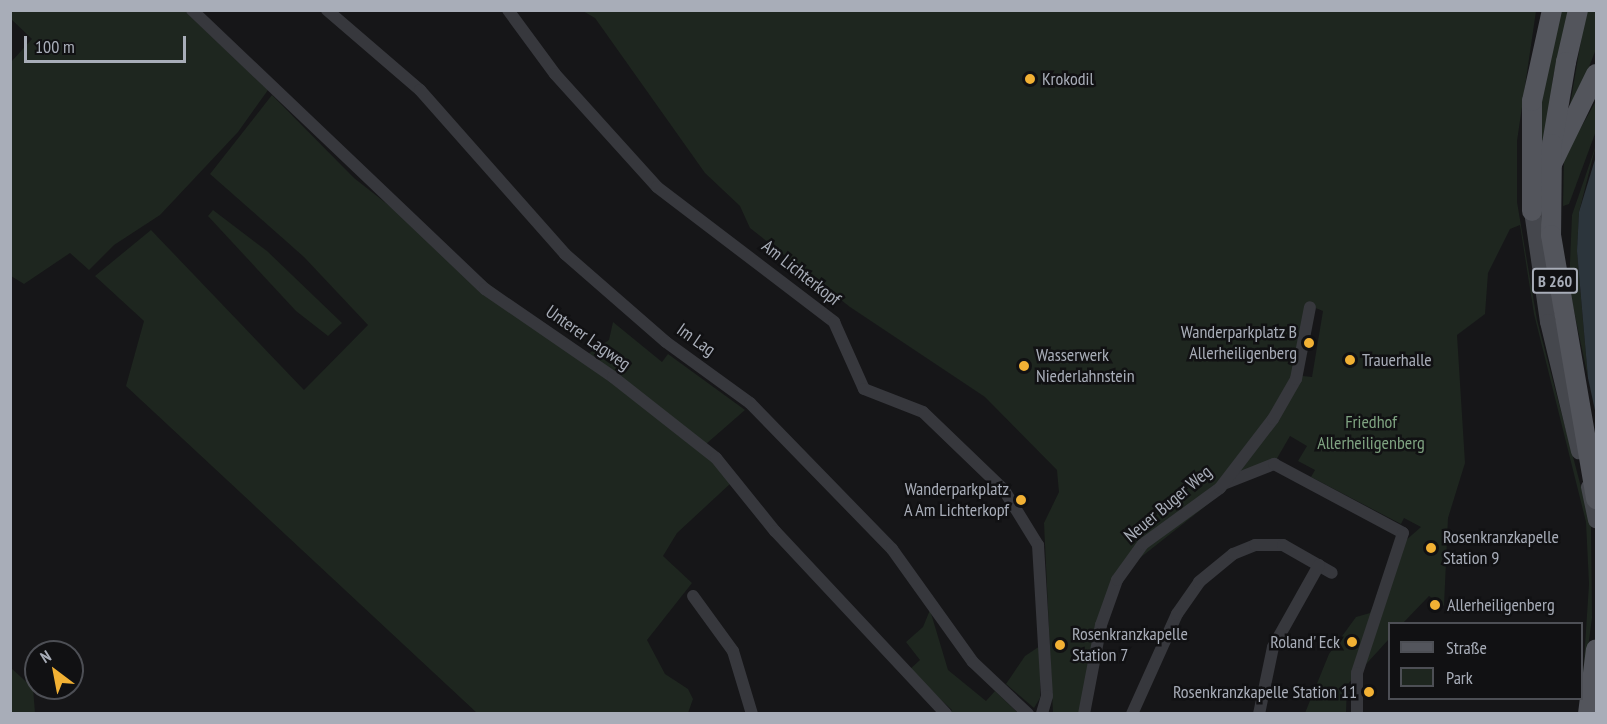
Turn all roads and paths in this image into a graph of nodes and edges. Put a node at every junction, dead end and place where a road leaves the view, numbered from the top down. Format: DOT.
graph roads {
  1 [pos="192,10"];
  2 [pos="327,10"];
  3 [pos="508,10"];
  4 [pos="1552,10"];
  5 [pos="1578,10"];
  6 [pos="1596,74"];
  7 [pos="1532,211"];
  8 [pos="1310,307"];
  9 [pos="1220,488"];
  10 [pos="1596,499"];
  11 [pos="1596,520"];
  12 [pos="1319,565"];
  13 [pos="1332,573"];
  14 [pos="693,596"];
  15 [pos="1596,649"];
  16 [pos="752,714"];
  17 [pos="946,714"];
  18 [pos="1028,714"];
  19 [pos="1042,714"];
  20 [pos="1084,714"];
  21 [pos="1132,714"];
  22 [pos="1259,714"];
  23 [pos="1357,714"];
  24 [pos="1588,714"];
  1 -- 17 [label="street, Unterer Lagweg"];
  2 -- 18 [label="street, Im Lag"];
  3 -- 19 [label="street, Am Lichterkopf"];
  4 -- 7 [label="main road"];
  5 -- 10 [label="main road, B 260, bridge"];
  6 -- 7 [label="main road"];
  7 -- 11 [label="street"];
  8 -- 9 [label="street, Neuer Buger Weg"];
  9 -- 20 [label="street, Neuer Buger Weg"];
  9 -- 23 [label="street"];
  12 -- 13 [label="street"];
  12 -- 21 [label="street"];
  12 -- 22 [label="street"];
  14 -- 16 [label="street"];
  15 -- 24 [label="main road"];
}
